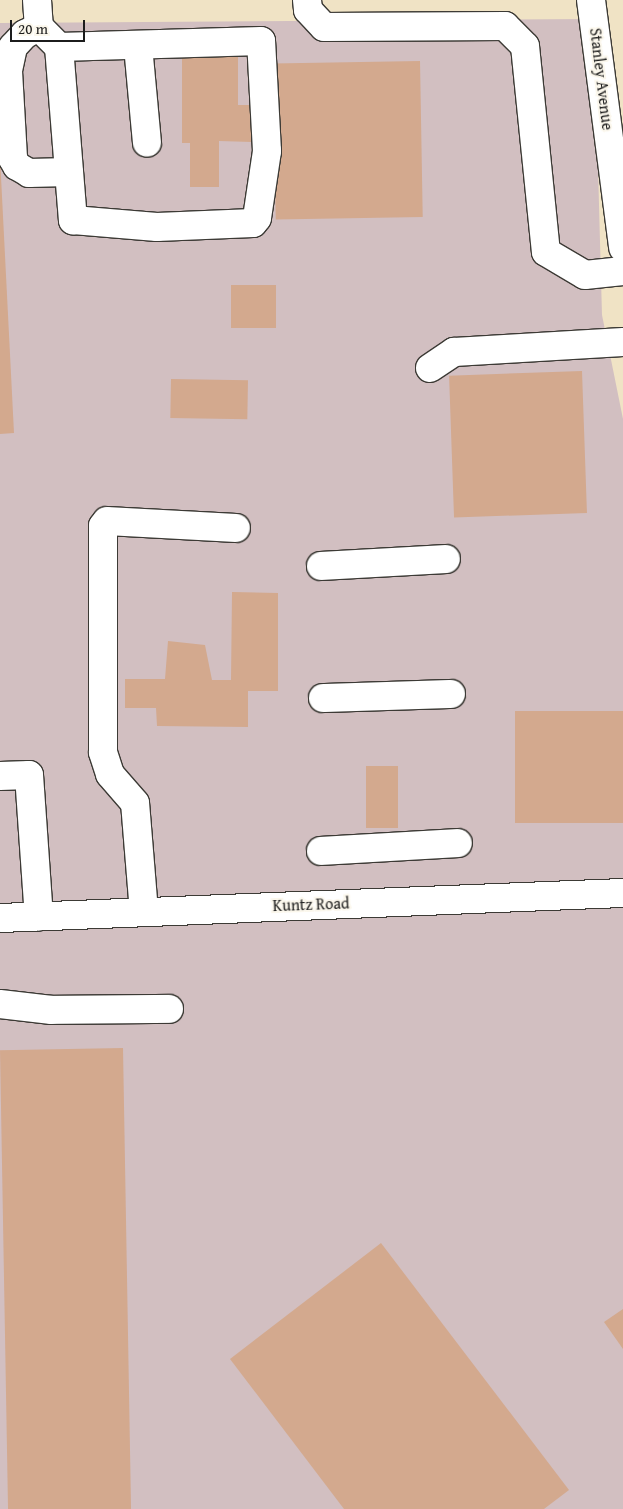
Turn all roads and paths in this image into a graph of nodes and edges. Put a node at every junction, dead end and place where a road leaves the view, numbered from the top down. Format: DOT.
graph roads {
  1 [pos="37,0"];
  2 [pos="307,0"];
  3 [pos="591,0"];
  4 [pos="39,27"];
  5 [pos="138,46"];
  6 [pos="59,47"];
  7 [pos="147,143"];
  8 [pos="68,172"];
  9 [pos="623,248"];
  10 [pos="623,271"];
  11 [pos="623,342"];
  12 [pos="430,368"];
  13 [pos="236,528"];
  14 [pos="446,559"];
  15 [pos="321,566"];
  16 [pos="451,694"];
  17 [pos="323,698"];
  18 [pos="0,776"];
  19 [pos="458,843"];
  20 [pos="321,851"];
  21 [pos="623,892"];
  22 [pos="144,912"];
  23 [pos="39,916"];
  24 [pos="0,918"];
  25 [pos="0,1004"];
  26 [pos="168,1009"];
  1 -- 4 [label="street"];
  2 -- 10 [label="street"];
  3 -- 9 [label="street, Stanley Avenue"];
  4 -- 6 [label="street"];
  4 -- 8 [label="street"];
  5 -- 6 [label="street"];
  5 -- 7 [label="street"];
  5 -- 8 [label="street"];
  6 -- 8 [label="street"];
  11 -- 12 [label="street"];
  13 -- 22 [label="street"];
  14 -- 15 [label="street"];
  16 -- 17 [label="street"];
  18 -- 23 [label="street"];
  19 -- 20 [label="street"];
  21 -- 22 [label="street, Kuntz Road"];
  22 -- 23 [label="street, Kuntz Road"];
  23 -- 24 [label="street, Kuntz Road"];
  25 -- 26 [label="street"];
}
